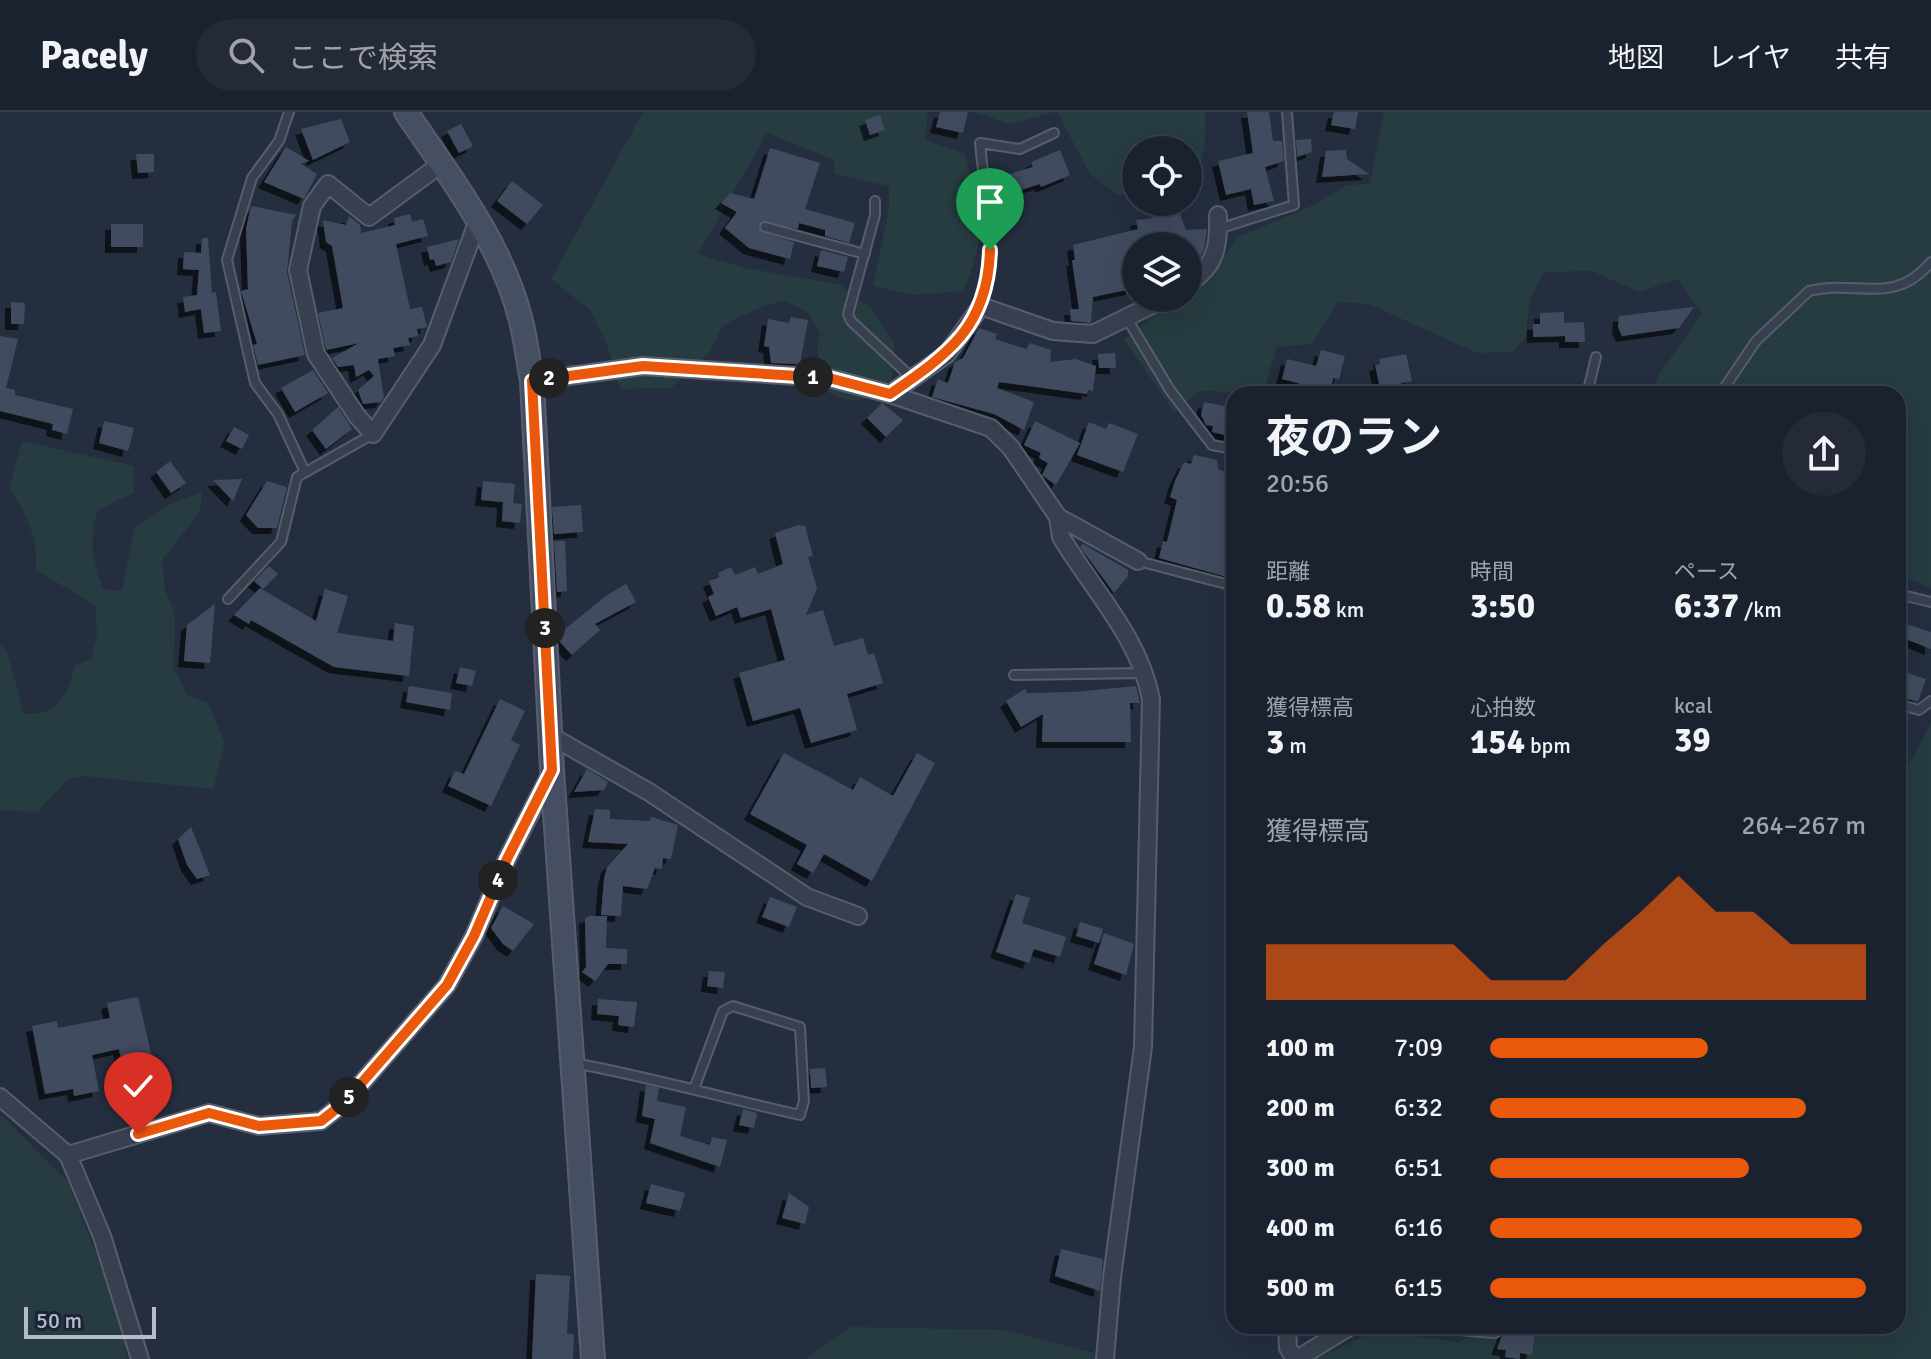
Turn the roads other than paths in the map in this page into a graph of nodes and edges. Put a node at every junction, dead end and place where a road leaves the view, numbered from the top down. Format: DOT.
graph roads {
  1 [pos="289,112"];
  2 [pos="406,112"];
  3 [pos="1287,112"];
  4 [pos="1054,133"];
  5 [pos="441,164"];
  6 [pos="875,201"];
  7 [pos="478,220"];
  8 [pos="1218,222"];
  9 [pos="765,227"];
  10 [pos="865,254"];
  11 [pos="1931,262"];
  12 [pos="1202,273"];
  13 [pos="981,306"];
  14 [pos="1138,312"];
  15 [pos="1126,316"];
  16 [pos="1596,357"];
  17 [pos="913,379"];
  18 [pos="532,381"];
  19 [pos="1589,386"];
  20 [pos="1725,386"];
  21 [pos="890,394"];
  22 [pos="373,434"];
  23 [pos="1226,448"];
  24 [pos="304,470"];
  25 [pos="1058,517"];
  26 [pos="1138,561"];
  27 [pos="1226,584"];
  28 [pos="1906,596"];
  29 [pos="228,599"];
  30 [pos="1931,602"];
  31 [pos="1146,673"];
  32 [pos="1014,675"];
  33 [pos="1931,701"];
  34 [pos="1906,706"];
  35 [pos="551,736"];
  36 [pos="552,770"];
  37 [pos="858,916"];
  38 [pos="574,1063"];
  39 [pos="694,1089"];
  40 [pos="0,1097"];
  41 [pos="68,1155"];
  42 [pos="1287,1334"];
  43 [pos="1338,1334"];
  44 [pos="140,1359"];
  45 [pos="593,1359"];
  46 [pos="1105,1359"];
  47 [pos="1296,1359"];
  1 -- 24 [label="lane"];
  2 -- 5 [label="street"];
  3 -- 8 [label="lane"];
  4 -- 13 [label="lane"];
  5 -- 7 [label="street"];
  5 -- 22 [label="street"];
  6 -- 10 [label="lane"];
  7 -- 18 [label="street"];
  7 -- 22 [label="street"];
  8 -- 12 [label="street"];
  9 -- 10 [label="lane"];
  10 -- 17 [label="lane"];
  11 -- 20 [label="lane"];
  13 -- 15 [label="street"];
  13 -- 17 [label="street"];
  14 -- 15 [label="street"];
  15 -- 23 [label="lane"];
  16 -- 19 [label="lane"];
  17 -- 21 [label="street"];
  18 -- 21 [label="street"];
  18 -- 35 [label="street"];
  21 -- 25 [label="street"];
  22 -- 24 [label="lane"];
  24 -- 29 [label="lane"];
  25 -- 26 [label="street"];
  25 -- 31 [label="street"];
  26 -- 27 [label="lane"];
  28 -- 30 [label="lane"];
  31 -- 32 [label="lane"];
  31 -- 46 [label="street"];
  33 -- 34 [label="lane"];
  35 -- 36 [label="street"];
  35 -- 37 [label="street"];
  36 -- 38 [label="street"];
  36 -- 41 [label="street"];
  38 -- 39 [label="lane"];
  38 -- 45 [label="street"];
  39 -- 39 [label="lane"];
  40 -- 41 [label="street"];
  41 -- 44 [label="street"];
  42 -- 47 [label="street"];
  43 -- 47 [label="street"];
}
